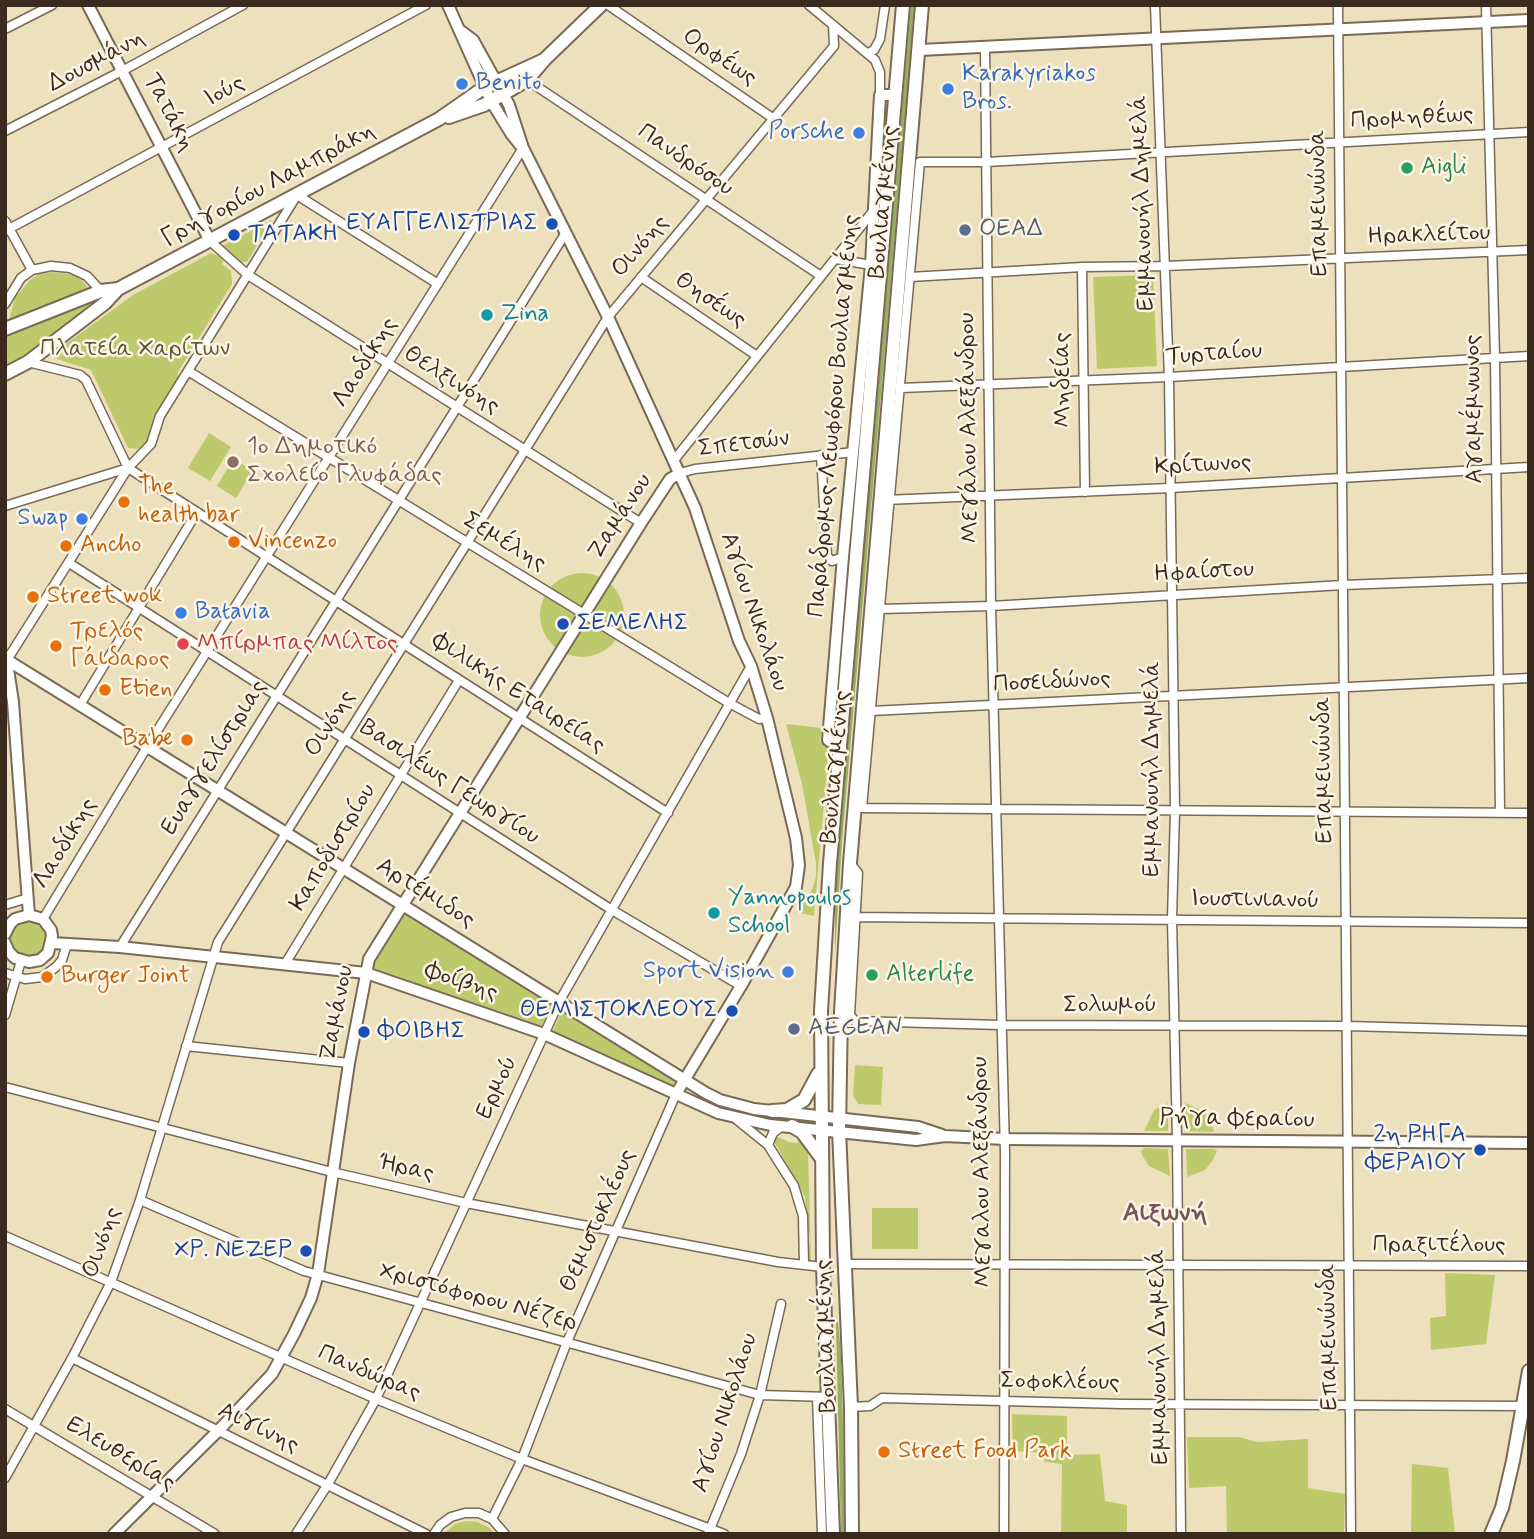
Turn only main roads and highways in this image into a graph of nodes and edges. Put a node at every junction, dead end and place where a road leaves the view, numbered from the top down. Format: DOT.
graph roads {
  1 [pos="601,5"];
  2 [pos="903,5"];
  3 [pos="922,5"];
  4 [pos="544,60"];
  5 [pos="439,120"];
  6 [pos="118,289"];
  7 [pos="5,329"];
  8 [pos="5,374"];
  9 [pos="851,989"];
  10 [pos="841,1012"];
  11 [pos="820,1070"];
  12 [pos="772,1111"];
  13 [pos="788,1126"];
  14 [pos="822,1159"];
  15 [pos="1529,1371"];
  16 [pos="855,1531"];
  17 [pos="833,1534"];
  18 [pos="1491,1534"];
  1 -- 4 [label="main road, Γρηγορίου Λαμπράκη"];
  2 -- 11 [label="main road, Βουλιαγμένης"];
  3 -- 10 [label="main road, Βουλιαγμένης"];
  4 -- 5 [label="main road, Γρηγορίου Λαμπράκη"];
  4 -- 5 [label="main road, Γρηγορίου Λαμπράκη"];
  5 -- 6 [label="main road, Γρηγορίου Λαμπράκη"];
  6 -- 7 [label="main road, Γρηγορίου Λαμπράκη"];
  6 -- 8 [label="main road, Γρηγορίου Λαμπράκη"];
  9 -- 10 [label="main road"];
  10 -- 16 [label="main road, Βουλιαγμένης"];
  11 -- 12 [label="main road"];
  11 -- 14 [label="main road, Βουλιαγμένης"];
  13 -- 14 [label="main road"];
  14 -- 17 [label="main road, Βουλιαγμένης"];
  15 -- 18 [label="main road"];
}
